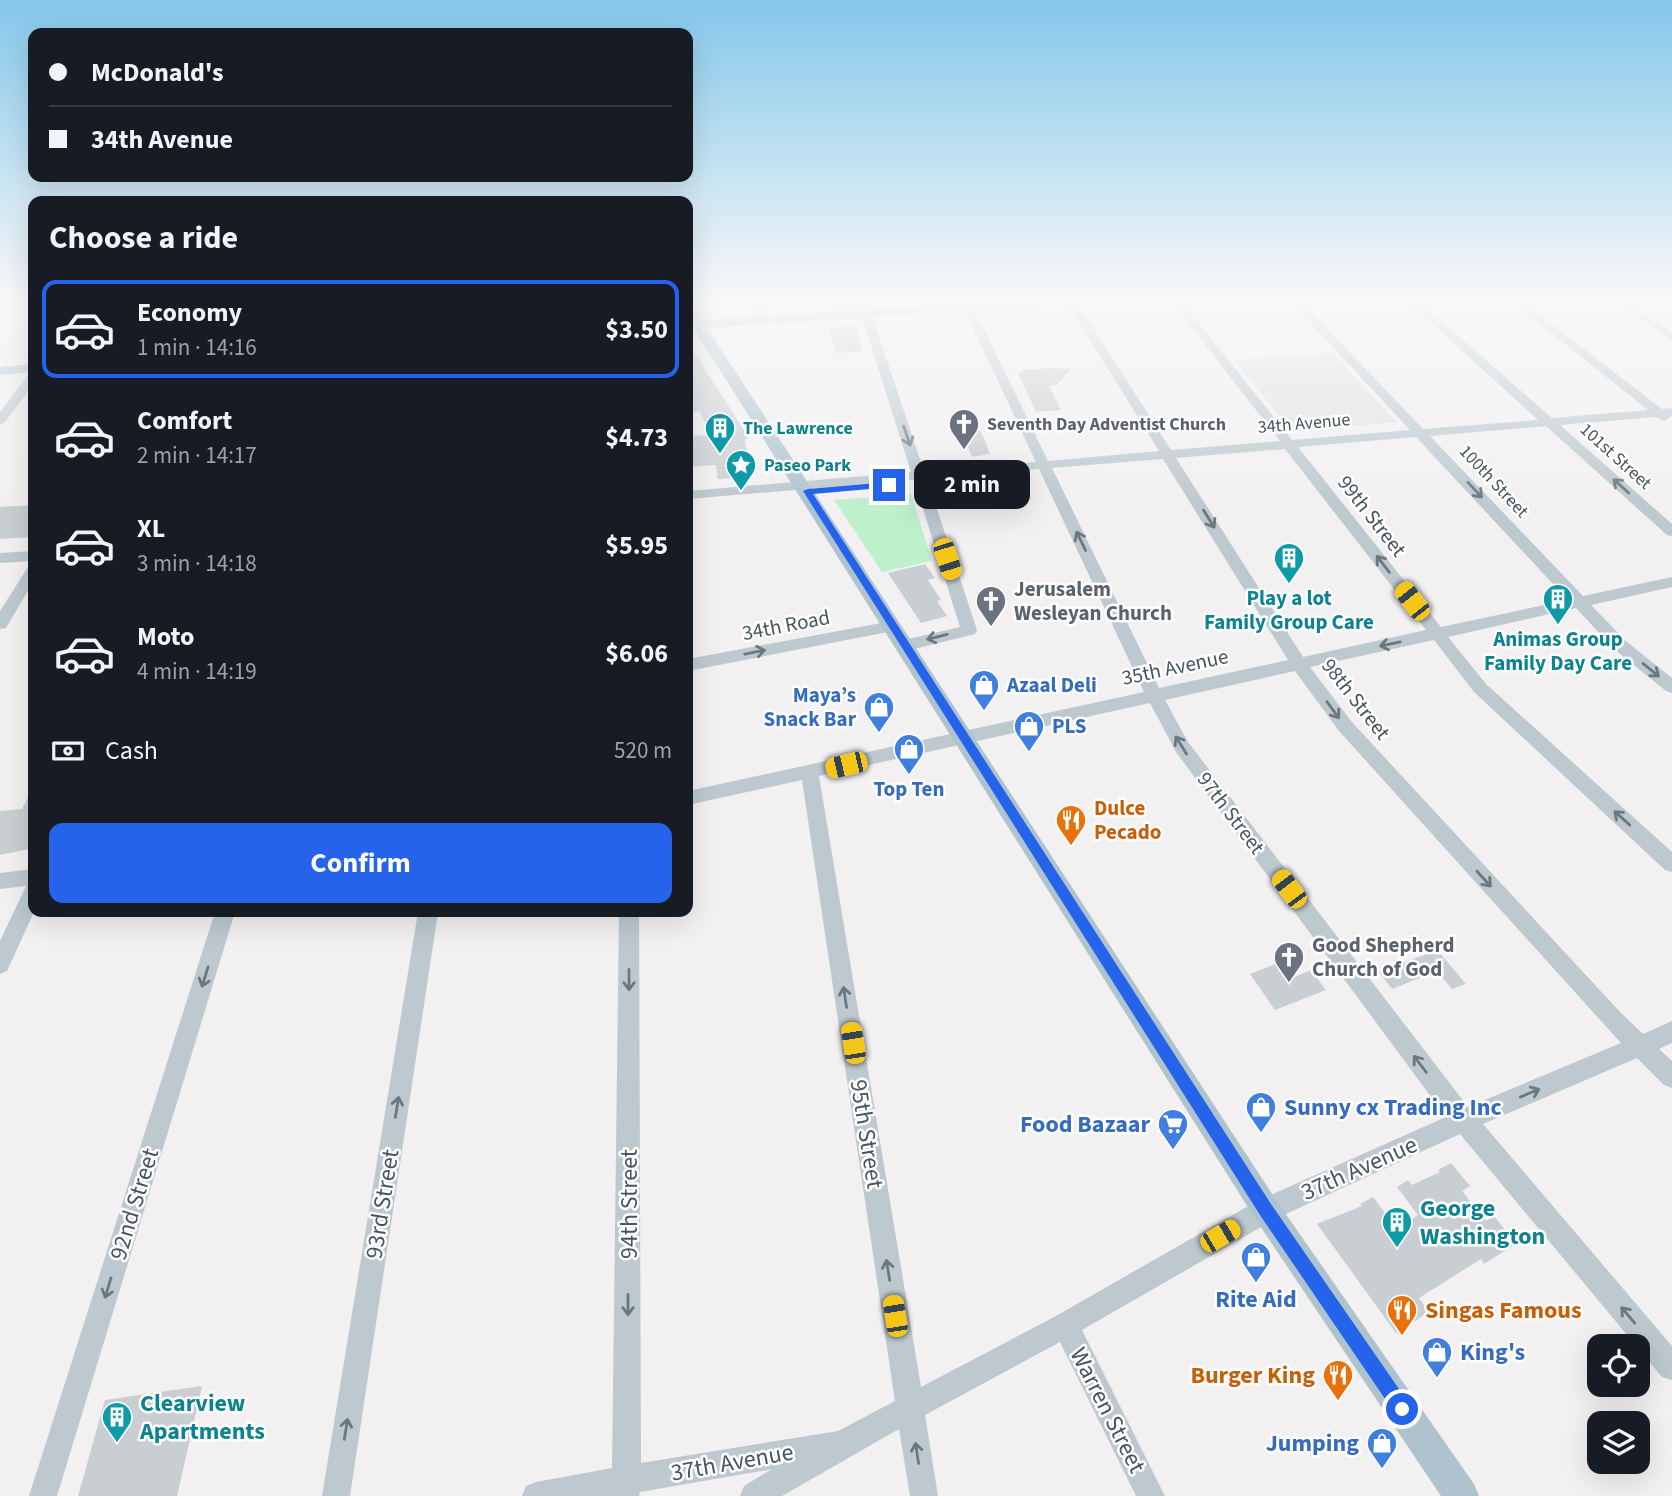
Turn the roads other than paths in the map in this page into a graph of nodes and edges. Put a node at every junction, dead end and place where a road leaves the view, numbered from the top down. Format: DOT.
graph roads {
  1 [pos="28,368"];
  2 [pos="723,368"];
  3 [pos="884,368"];
  4 [pos="998,368"];
  5 [pos="1114,368"];
  6 [pos="1229,368"];
  7 [pos="1359,368"];
  8 [pos="1488,368"];
  9 [pos="1603,368"];
  10 [pos="0,371"];
  11 [pos="28,384"];
  12 [pos="1669,418"];
  13 [pos="0,420"];
  14 [pos="1553,426"];
  15 [pos="1425,437"];
  16 [pos="1292,447"];
  17 [pos="1170,457"];
  18 [pos="1046,468"];
  19 [pos="921,478"];
  20 [pos="805,488"];
  21 [pos="693,495"];
  22 [pos="693,500"];
  23 [pos="1672,532"];
  24 [pos="28,555"];
  25 [pos="0,558"];
  26 [pos="28,578"];
  27 [pos="1672,582"];
  28 [pos="1581,602"];
  29 [pos="0,624"];
  30 [pos="892,626"];
  31 [pos="1437,633"];
  32 [pos="906,645"];
  33 [pos="693,664"];
  34 [pos="1299,664"];
  35 [pos="1672,687"];
  36 [pos="1154,695"];
  37 [pos="963,737"];
  38 [pos="810,773"];
  39 [pos="693,797"];
  40 [pos="1672,864"];
  41 [pos="28,878"];
  42 [pos="0,881"];
  43 [pos="28,903"];
  44 [pos="223,917"];
  45 [pos="427,917"];
  46 [pos="629,917"];
  47 [pos="0,964"];
  48 [pos="1672,1032"];
  49 [pos="1640,1046"];
  50 [pos="1672,1077"];
  51 [pos="1463,1121"];
  52 [pos="1266,1210"];
  53 [pos="1065,1325"];
  54 [pos="1672,1367"];
  55 [pos="910,1410"];
  56 [pos="846,1442"];
  57 [pos="625,1488"];
  58 [pos="43,1496"];
  59 [pos="336,1496"];
  60 [pos="536,1496"];
  61 [pos="754,1496"];
  62 [pos="924,1496"];
  63 [pos="1151,1496"];
  64 [pos="1462,1496"];
  1 -- 10 [label="main road"];
  2 -- 20 [label="main road"];
  3 -- 19 [label="street, one-way"];
  4 -- 18 [label="street, 97th Street"];
  5 -- 17 [label="street, 98th Street"];
  6 -- 16 [label="street, 99th Street"];
  7 -- 15 [label="street, 100th Street"];
  8 -- 14 [label="street, 101st Street"];
  9 -- 12 [label="street"];
  11 -- 13 [label="street"];
  12 -- 14 [label="street, 34th Avenue"];
  14 -- 15 [label="street, 34th Avenue"];
  23 -- 14 [label="street, 101st Street, one-way"];
  15 -- 16 [label="street, 34th Avenue"];
  15 -- 28 [label="street, 100th Street, one-way"];
  16 -- 17 [label="street, 34th Avenue"];
  31 -- 16 [label="street, 99th Street, one-way"];
  17 -- 18 [label="street, 34th Avenue"];
  17 -- 34 [label="street, 98th Street, one-way"];
  18 -- 19 [label="street, 34th Avenue"];
  36 -- 18 [label="street, 97th Street, one-way"];
  19 -- 20 [label="street, 34th Avenue"];
  19 -- 32 [label="street, one-way"];
  20 -- 21 [label="street, 34th Avenue"];
  20 -- 22 [label="street, 34th Avenue"];
  20 -- 30 [label="main road"];
  24 -- 25 [label="street"];
  26 -- 29 [label="street"];
  27 -- 28 [label="street, 35th Avenue"];
  28 -- 31 [label="street, 35th Avenue"];
  28 -- 35 [label="street, 100th Street, one-way"];
  30 -- 32 [label="main road"];
  33 -- 30 [label="street, 34th Road, one-way"];
  31 -- 34 [label="street, 35th Avenue, one-way"];
  40 -- 31 [label="street, 99th Street, one-way"];
  32 -- 37 [label="main road"];
  34 -- 36 [label="street, 35th Avenue"];
  34 -- 49 [label="street, 98th Street, one-way"];
  36 -- 37 [label="street, 35th Avenue"];
  51 -- 36 [label="street, 97th Street, one-way"];
  37 -- 38 [label="street, 35th Avenue"];
  37 -- 52 [label="main road"];
  38 -- 39 [label="street, 35th Avenue"];
  55 -- 38 [label="street, 95th Street, one-way"];
  41 -- 42 [label="street"];
  43 -- 47 [label="street"];
  44 -- 58 [label="street, 92nd Street, one-way"];
  59 -- 45 [label="street, 93rd Street, one-way"];
  46 -- 57 [label="street, 94th Street, one-way"];
  48 -- 49 [label="street, 37th Avenue"];
  49 -- 50 [label="street, 98th Street"];
  51 -- 49 [label="street, 37th Avenue, one-way"];
  51 -- 52 [label="street, 37th Avenue"];
  54 -- 51 [label="street, 97th Street, one-way"];
  52 -- 53 [label="street, 37th Avenue"];
  52 -- 64 [label="main road"];
  53 -- 55 [label="street, 37th Avenue"];
  53 -- 63 [label="street, Warren Street"];
  55 -- 56 [label="street, 37th Avenue"];
  62 -- 55 [label="street, 95th Street, one-way"];
  56 -- 57 [label="street, 37th Avenue"];
  56 -- 61 [label="street"];
  57 -- 60 [label="street, 37th Avenue"];
}
